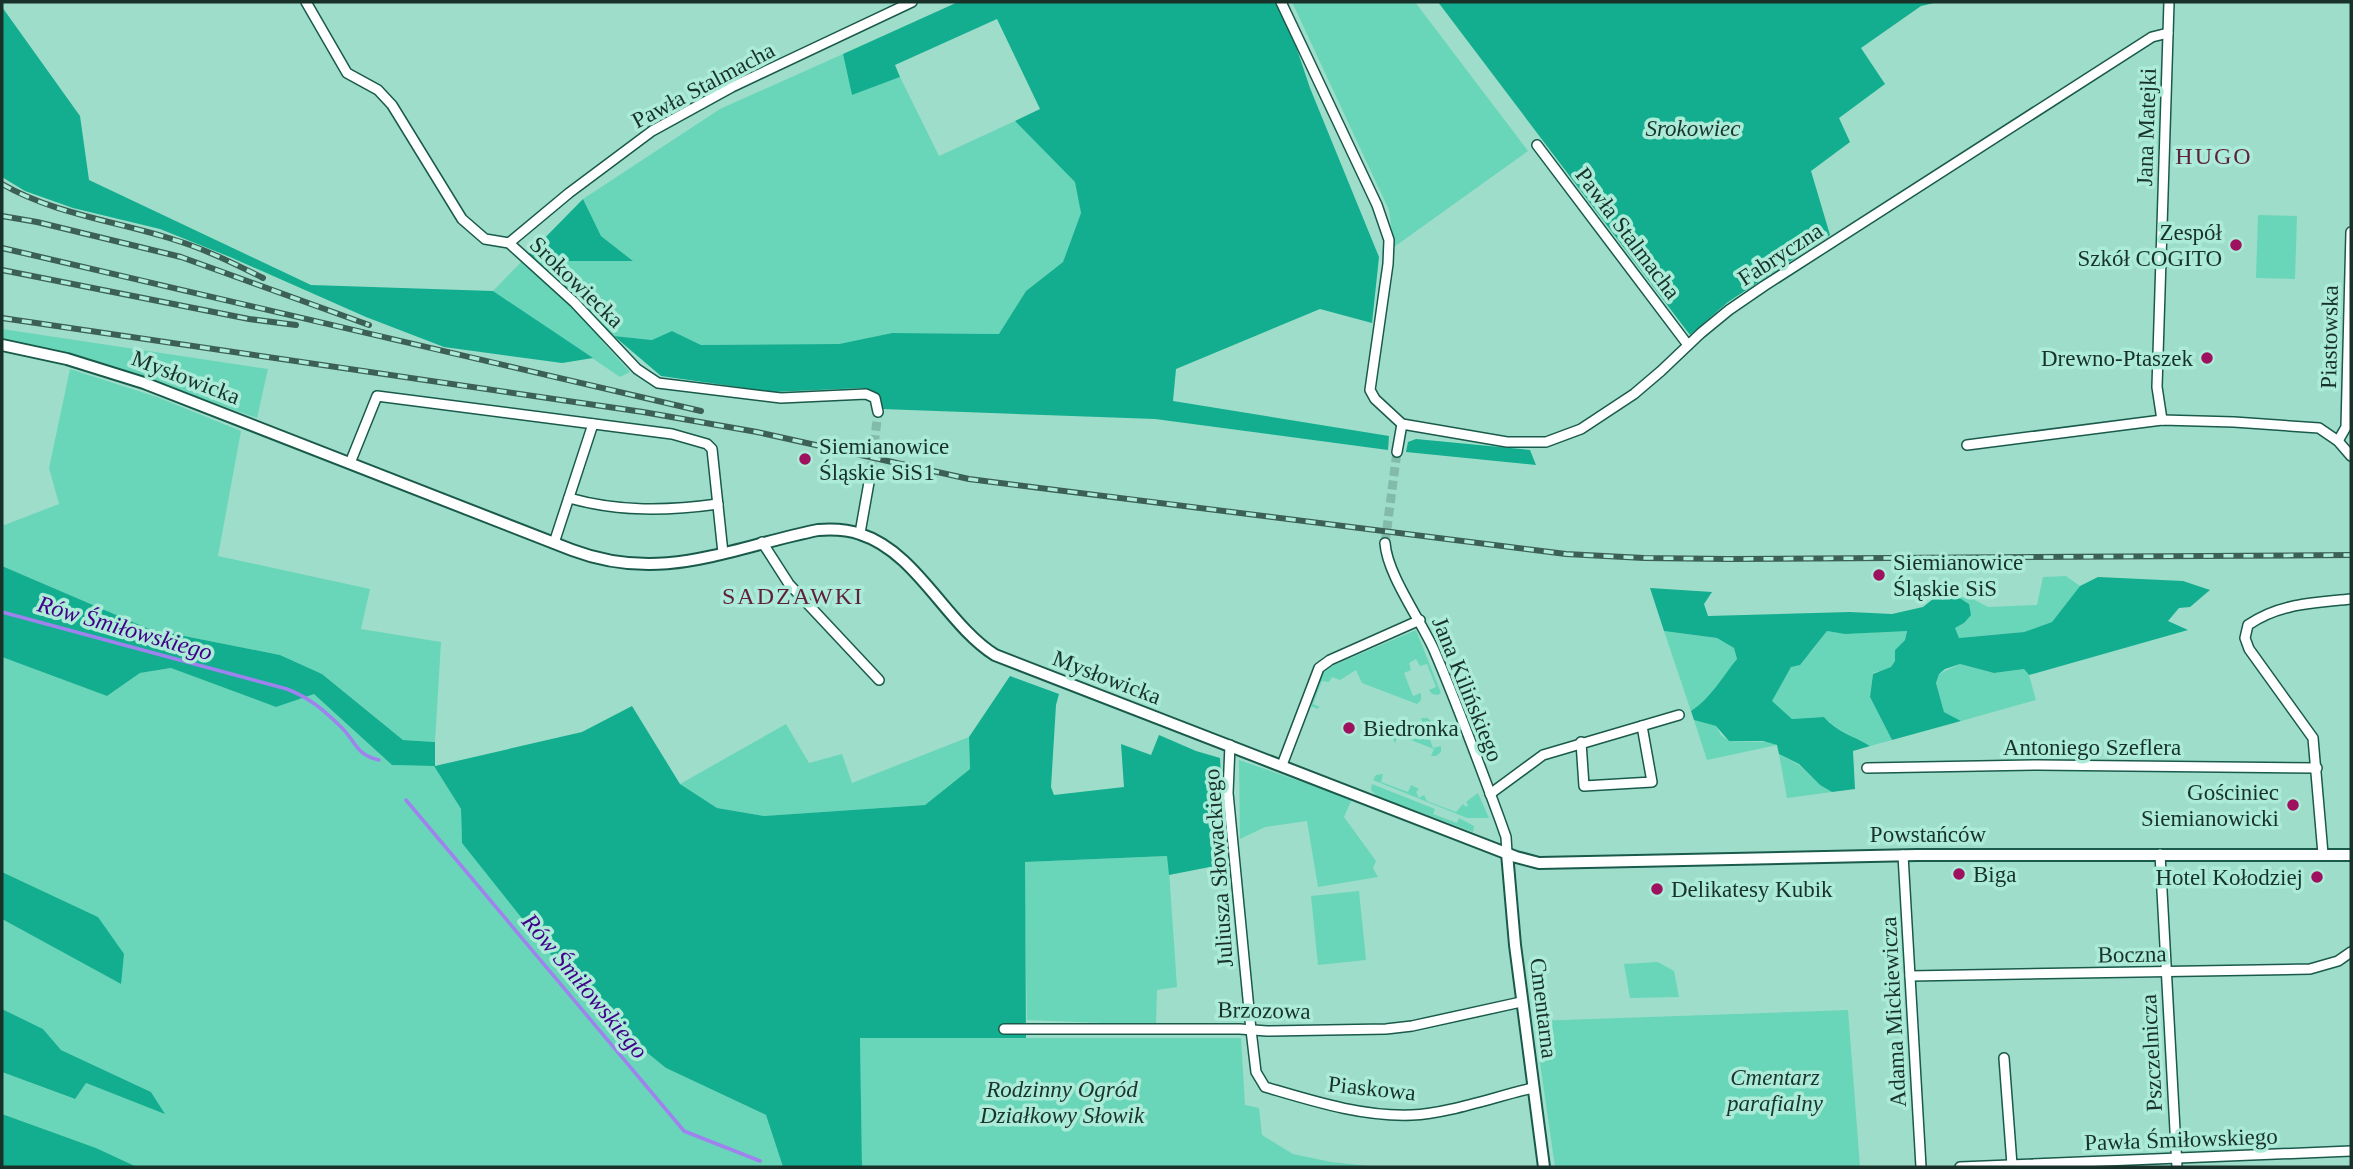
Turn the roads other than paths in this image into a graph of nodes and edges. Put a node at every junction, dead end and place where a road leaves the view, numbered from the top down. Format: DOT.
graph roads {
  1 [pos="306,2"];
  2 [pos="912,2"];
  3 [pos="1281,2"];
  4 [pos="2169,2"];
  5 [pos="2168,33"];
  6 [pos="1537,145"];
  7 [pos="2351,232"];
  8 [pos="509,243"];
  9 [pos="2,345"];
  10 [pos="1688,345"];
  11 [pos="878,412"];
  12 [pos="2162,421"];
  13 [pos="593,424"];
  14 [pos="1402,424"];
  15 [pos="2337,440"];
  16 [pos="1967,445"];
  17 [pos="1397,452"];
  18 [pos="2351,456"];
  19 [pos="350,463"];
  20 [pos="871,471"];
  21 [pos="569,498"];
  22 [pos="718,504"];
  23 [pos="860,533"];
  24 [pos="762,542"];
  25 [pos="555,543"];
  26 [pos="1385,543"];
  27 [pos="723,553"];
  28 [pos="2351,599"];
  29 [pos="1420,620"];
  30 [pos="879,680"];
  31 [pos="1679,715"];
  32 [pos="1642,726"];
  33 [pos="1581,742"];
  34 [pos="1230,745"];
  35 [pos="1282,765"];
  36 [pos="1867,768"];
  37 [pos="2317,768"];
  38 [pos="1490,794"];
  39 [pos="1507,853"];
  40 [pos="2160,854"];
  41 [pos="2323,854"];
  42 [pos="1903,855"];
  43 [pos="2351,855"];
  44 [pos="2351,952"];
  45 [pos="2166,973"];
  46 [pos="1910,976"];
  47 [pos="1521,1002"];
  48 [pos="1004,1029"];
  49 [pos="1251,1030"];
  50 [pos="2004,1058"];
  51 [pos="1533,1088"];
  52 [pos="2351,1151"];
  53 [pos="2176,1163"];
  54 [pos="2091,1164"];
  55 [pos="2012,1165"];
  56 [pos="1544,1167"];
  57 [pos="1922,1167"];
  58 [pos="1960,1167"];
  1 -- 8 [label="street, Srokowiecka"];
  2 -- 8 [label="street, Pawła Stalmacha"];
  3 -- 14 [label="street"];
  4 -- 5 [label="street, Jana Matejki"];
  5 -- 10 [label="street, Fabryczna"];
  5 -- 12 [label="street, Jana Matejki"];
  6 -- 10 [label="street, Pawła Stalmacha"];
  7 -- 15 [label="street, Piastowska"];
  8 -- 11 [label="street, Srokowiecka"];
  9 -- 19 [label="street, Mysłowicka"];
  10 -- 14 [label="street, Fabryczna"];
  12 -- 15 [label="street"];
  12 -- 16 [label="street"];
  13 -- 19 [label="street"];
  13 -- 21 [label="street"];
  13 -- 22 [label="street"];
  14 -- 17 [label="street"];
  15 -- 18 [label="street"];
  19 -- 25 [label="street, Mysłowicka"];
  20 -- 23 [label="street"];
  21 -- 22 [label="street"];
  21 -- 25 [label="street"];
  22 -- 27 [label="street"];
  23 -- 24 [label="street, Mysłowicka"];
  23 -- 34 [label="street, Mysłowicka"];
  24 -- 27 [label="street, Mysłowicka"];
  24 -- 30 [label="street"];
  25 -- 27 [label="street, Mysłowicka"];
  26 -- 29 [label="street, Jana Kilińskiego"];
  28 -- 37 [label="street"];
  29 -- 35 [label="street"];
  29 -- 38 [label="street, Jana Kilińskiego"];
  31 -- 32 [label="street"];
  32 -- 33 [label="street"];
  32 -- 33 [label="street"];
  33 -- 38 [label="street"];
  34 -- 35 [label="street, Mysłowicka"];
  34 -- 49 [label="street, Juliusza Słowackiego"];
  35 -- 39 [label="street, Mysłowicka"];
  36 -- 37 [label="street, Antoniego Szeflera"];
  37 -- 41 [label="street"];
  38 -- 39 [label="street, Jana Kilińskiego"];
  39 -- 42 [label="street, Powstańców"];
  39 -- 47 [label="street, Cmentarna"];
  40 -- 41 [label="street, Powstańców"];
  40 -- 42 [label="street, Powstańców"];
  40 -- 45 [label="street, Pszczelnicza"];
  41 -- 43 [label="street, Powstańców"];
  42 -- 46 [label="street, Adama Mickiewicza"];
  44 -- 45 [label="street, Boczna"];
  45 -- 46 [label="street, Boczna"];
  45 -- 53 [label="street, Pszczelnicza"];
  46 -- 57 [label="street, Adama Mickiewicza"];
  47 -- 49 [label="street, Brzozowa"];
  47 -- 51 [label="street, Cmentarna"];
  48 -- 49 [label="street, Brzozowa"];
  49 -- 51 [label="street, Piaskowa"];
  50 -- 55 [label="street"];
  51 -- 56 [label="street, Cmentarna"];
  52 -- 53 [label="street, Pawła Śmiłowskiego"];
  53 -- 54 [label="street, Pawła Śmiłowskiego"];
  54 -- 55 [label="street, Pawła Śmiłowskiego"];
  55 -- 58 [label="street, Pawła Śmiłowskiego"];
}
